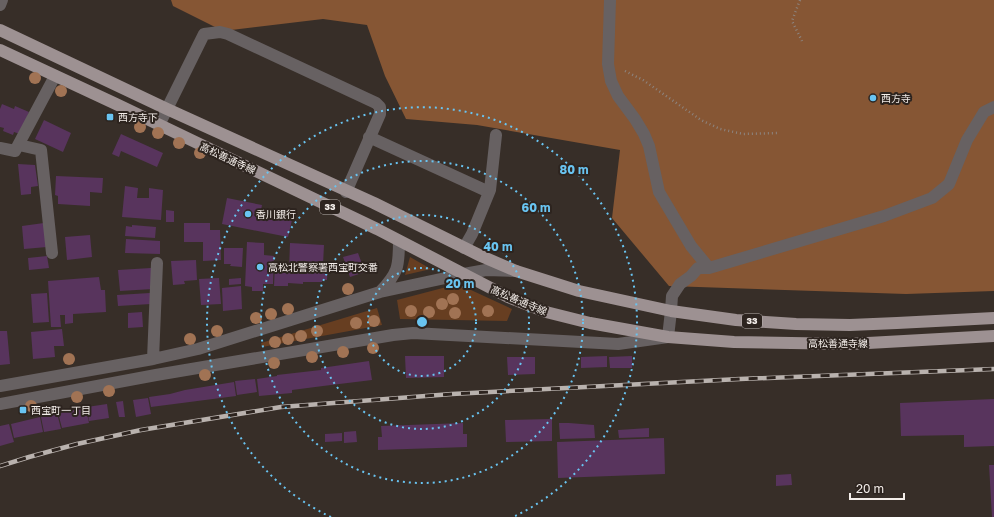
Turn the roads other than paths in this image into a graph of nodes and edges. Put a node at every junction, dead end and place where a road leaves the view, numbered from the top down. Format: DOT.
graph roads {
  1 [pos="2,0"];
  2 [pos="610,0"];
  3 [pos="0,5"];
  4 [pos="0,30"];
  5 [pos="0,50"];
  6 [pos="55,76"];
  7 [pos="994,107"];
  8 [pos="167,109"];
  9 [pos="159,126"];
  10 [pos="496,136"];
  11 [pos="369,137"];
  12 [pos="19,145"];
  13 [pos="0,148"];
  14 [pos="346,192"];
  15 [pos="489,192"];
  16 [pos="400,241"];
  17 [pos="464,248"];
  18 [pos="52,253"];
  19 [pos="157,263"];
  20 [pos="709,268"];
  21 [pos="516,271"];
  22 [pos="464,274"];
  23 [pos="380,292"];
  24 [pos="671,311"];
  25 [pos="994,318"];
  26 [pos="994,336"];
  27 [pos="668,337"];
  28 [pos="154,359"];
  29 [pos="0,386"];
  30 [pos="0,404"];
  1 -- 3 [label="street"];
  2 -- 20 [label="street"];
  4 -- 8 [label="main road, 高松善通寺線 / 33"];
  5 -- 6 [label="main road, 高松善通寺線 / 33"];
  6 -- 9 [label="main road, 高松善通寺線 / 33"];
  6 -- 12 [label="street"];
  7 -- 20 [label="street"];
  8 -- 9 [label="street"];
  8 -- 11 [label="street"];
  8 -- 14 [label="main road, 高松善通寺線 / 33"];
  9 -- 16 [label="main road, 高松善通寺線 / 33"];
  10 -- 15 [label="street"];
  11 -- 14 [label="street"];
  11 -- 15 [label="street"];
  12 -- 13 [label="street"];
  12 -- 18 [label="street"];
  14 -- 17 [label="main road, 高松善通寺線 / 33"];
  15 -- 17 [label="street"];
  16 -- 22 [label="main road, 高松善通寺線 / 33"];
  16 -- 23 [label="street"];
  17 -- 21 [label="main road, 高松善通寺線 / 33"];
  19 -- 28 [label="street"];
  20 -- 24 [label="street"];
  21 -- 22 [label="street"];
  21 -- 24 [label="main road, 高松善通寺線 / 33"];
  22 -- 23 [label="street"];
  22 -- 27 [label="main road, 高松善通寺線 / 33"];
  23 -- 28 [label="street"];
  24 -- 25 [label="main road, 高松善通寺線 / 33"];
  24 -- 27 [label="street"];
  26 -- 27 [label="main road, 高松善通寺線 / 33"];
  27 -- 30 [label="street"];
  28 -- 29 [label="street"];
}
